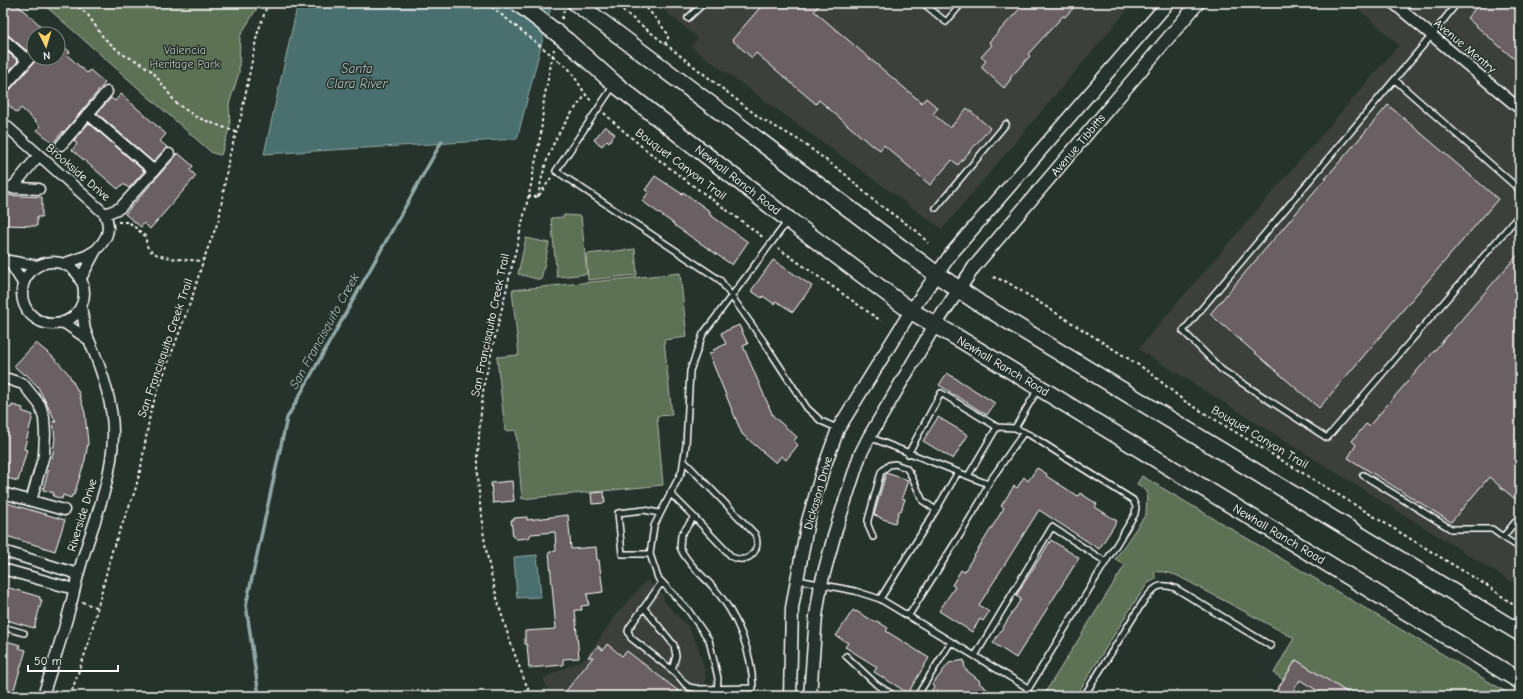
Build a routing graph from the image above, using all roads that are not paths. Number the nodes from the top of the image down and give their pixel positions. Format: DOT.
graph roads {
  1 [pos="518,3"];
  2 [pos="576,3"];
  3 [pos="704,3"];
  4 [pos="923,3"];
  5 [pos="962,3"];
  6 [pos="1198,3"];
  7 [pos="1393,3"];
  8 [pos="1409,3"];
  9 [pos="1458,3"];
  10 [pos="1163,6"];
  11 [pos="1402,11"];
  12 [pos="688,18"];
  13 [pos="1432,36"];
  14 [pos="3,39"];
  15 [pos="26,53"];
  16 [pos="26,62"];
  17 [pos="1394,80"];
  18 [pos="615,84"];
  19 [pos="3,88"];
  20 [pos="107,92"];
  21 [pos="1520,109"];
  22 [pos="88,114"];
  23 [pos="3,124"];
  24 [pos="1006,124"];
  25 [pos="61,145"];
  26 [pos="169,154"];
  27 [pos="39,155"];
  28 [pos="154,171"];
  29 [pos="7,188"];
  30 [pos="39,189"];
  31 [pos="1520,190"];
  32 [pos="936,208"];
  33 [pos="1520,214"];
  34 [pos="107,218"];
  35 [pos="789,220"];
  36 [pos="96,250"];
  37 [pos="6,259"];
  38 [pos="63,264"];
  39 [pos="37,266"];
  40 [pos="936,274"];
  41 [pos="80,280"];
  42 [pos="23,283"];
  43 [pos="959,289"];
  44 [pos="731,296"];
  45 [pos="80,306"];
  46 [pos="911,311"];
  47 [pos="63,322"];
  48 [pos="935,325"];
  49 [pos="90,340"];
  50 [pos="8,379"];
  51 [pos="1039,387"];
  52 [pos="997,427"];
  53 [pos="1015,428"];
  54 [pos="838,429"];
  55 [pos="1024,432"];
  56 [pos="869,437"];
  57 [pos="908,454"];
  58 [pos="684,461"];
  59 [pos="958,472"];
  60 [pos="1363,475"];
  61 [pos="968,476"];
  62 [pos="988,484"];
  63 [pos="670,493"];
  64 [pos="3,494"];
  65 [pos="31,501"];
  66 [pos="64,510"];
  67 [pos="936,510"];
  68 [pos="659,512"];
  69 [pos="1520,516"];
  70 [pos="694,518"];
  71 [pos="873,537"];
  72 [pos="1503,537"];
  73 [pos="1520,548"];
  74 [pos="3,551"];
  75 [pos="650,554"];
  76 [pos="1106,562"];
  77 [pos="3,569"];
  78 [pos="78,574"];
  79 [pos="797,580"];
  80 [pos="662,582"];
  81 [pos="821,584"];
  82 [pos="73,594"];
  83 [pos="880,599"];
  84 [pos="644,608"];
  85 [pos="909,615"];
  86 [pos="3,627"];
  87 [pos="24,633"];
  88 [pos="1520,633"];
  89 [pos="952,642"];
  90 [pos="1271,646"];
  91 [pos="846,656"];
  92 [pos="975,656"];
  93 [pos="672,670"];
  94 [pos="1520,681"];
  95 [pos="1028,688"];
  96 [pos="717,689"];
  97 [pos="43,696"];
  98 [pos="717,696"];
  99 [pos="790,696"];
  100 [pos="810,696"];
  101 [pos="895,696"];
  102 [pos="917,696"];
  103 [pos="1024,696"];
  104 [pos="1084,696"];
  1 -- 18 [label="main road, Newhall Ranch Road, bridge"];
  2 -- 40 [label="main road"];
  3 -- 12 [label="lane"];
  4 -- 5 [label="lane"];
  6 -- 43 [label="street, Avenue Tibbitts"];
  7 -- 11 [label="street, Avenue Mentry"];
  8 -- 11 [label="lane"];
  9 -- 13 [label="lane"];
  10 -- 40 [label="street, Avenue Tibbitts"];
  11 -- 13 [label="street, Avenue Mentry"];
  13 -- 17 [label="lane"];
  13 -- 21 [label="street, Avenue Mentry"];
  14 -- 15 [label="street"];
  16 -- 19 [label="street"];
  17 -- 31 [label="lane"];
  17 -- 33 [label="lane"];
  18 -- 35 [label="main road, Newhall Ranch Road"];
  18 -- 44 [label="lane"];
  20 -- 22 [label="street"];
  22 -- 25 [label="street"];
  22 -- 28 [label="street"];
  23 -- 27 [label="street, Brookside Drive"];
  24 -- 32 [label="lane"];
  26 -- 28 [label="street"];
  27 -- 29 [label="street"];
  27 -- 34 [label="street, Brookside Drive"];
  28 -- 34 [label="street"];
  29 -- 30 [label="street"];
  34 -- 36 [label="street"];
  35 -- 44 [label="lane"];
  35 -- 46 [label="main road, Newhall Ranch Road"];
  36 -- 38 [label="street"];
  36 -- 41 [label="street"];
  37 -- 39 [label="street"];
  37 -- 42 [label="street"];
  38 -- 39 [label="street"];
  38 -- 41 [label="street"];
  39 -- 42 [label="street"];
  40 -- 43 [label="main road"];
  40 -- 46 [label="street, Avenue Tibbitts"];
  41 -- 45 [label="street"];
  42 -- 47 [label="street"];
  43 -- 48 [label="street, Avenue Tibbitts"];
  43 -- 88 [label="main road"];
  44 -- 54 [label="lane"];
  44 -- 58 [label="lane"];
  45 -- 47 [label="street"];
  45 -- 49 [label="street, Riverside Drive"];
  46 -- 48 [label="main road, Newhall Ranch Road"];
  46 -- 54 [label="street, Dickason Drive"];
  47 -- 49 [label="street"];
  48 -- 51 [label="main road, Newhall Ranch Road"];
  48 -- 56 [label="street"];
  49 -- 78 [label="street, Riverside Drive"];
  50 -- 65 [label="street"];
  51 -- 53 [label="lane"];
  51 -- 94 [label="main road, Newhall Ranch Road"];
  52 -- 53 [label="lane"];
  52 -- 57 [label="lane"];
  52 -- 61 [label="lane"];
  53 -- 55 [label="lane"];
  54 -- 79 [label="street, Dickason Drive"];
  55 -- 62 [label="lane"];
  55 -- 76 [label="lane"];
  56 -- 57 [label="lane"];
  56 -- 81 [label="street"];
  57 -- 59 [label="lane"];
  58 -- 63 [label="lane"];
  58 -- 70 [label="lane"];
  59 -- 61 [label="lane"];
  59 -- 67 [label="lane"];
  60 -- 72 [label="lane"];
  61 -- 62 [label="lane"];
  62 -- 85 [label="lane"];
  63 -- 68 [label="lane"];
  63 -- 70 [label="lane"];
  64 -- 65 [label="street"];
  65 -- 66 [label="street"];
  67 -- 71 [label="lane"];
  67 -- 83 [label="lane"];
  68 -- 75 [label="lane"];
  68 -- 75 [label="lane"];
  69 -- 72 [label="lane"];
  70 -- 96 [label="lane"];
  72 -- 73 [label="lane"];
  74 -- 78 [label="street"];
  75 -- 80 [label="lane"];
  76 -- 92 [label="lane"];
  76 -- 95 [label="lane"];
  77 -- 82 [label="street"];
  78 -- 82 [label="street, Riverside Drive"];
  79 -- 81 [label="lane"];
  79 -- 99 [label="street, Dickason Drive"];
  80 -- 84 [label="lane"];
  80 -- 96 [label="lane"];
  81 -- 83 [label="lane"];
  81 -- 100 [label="street"];
  82 -- 97 [label="street, Riverside Drive"];
  83 -- 85 [label="lane"];
  84 -- 93 [label="lane"];
  84 -- 93 [label="lane"];
  85 -- 89 [label="lane"];
  86 -- 87 [label="lane"];
  89 -- 92 [label="lane"];
  89 -- 102 [label="lane"];
  90 -- 104 [label="lane"];
  91 -- 101 [label="lane"];
  92 -- 95 [label="lane"];
  93 -- 96 [label="lane"];
  95 -- 103 [label="lane"];
  96 -- 98 [label="lane"];
}
